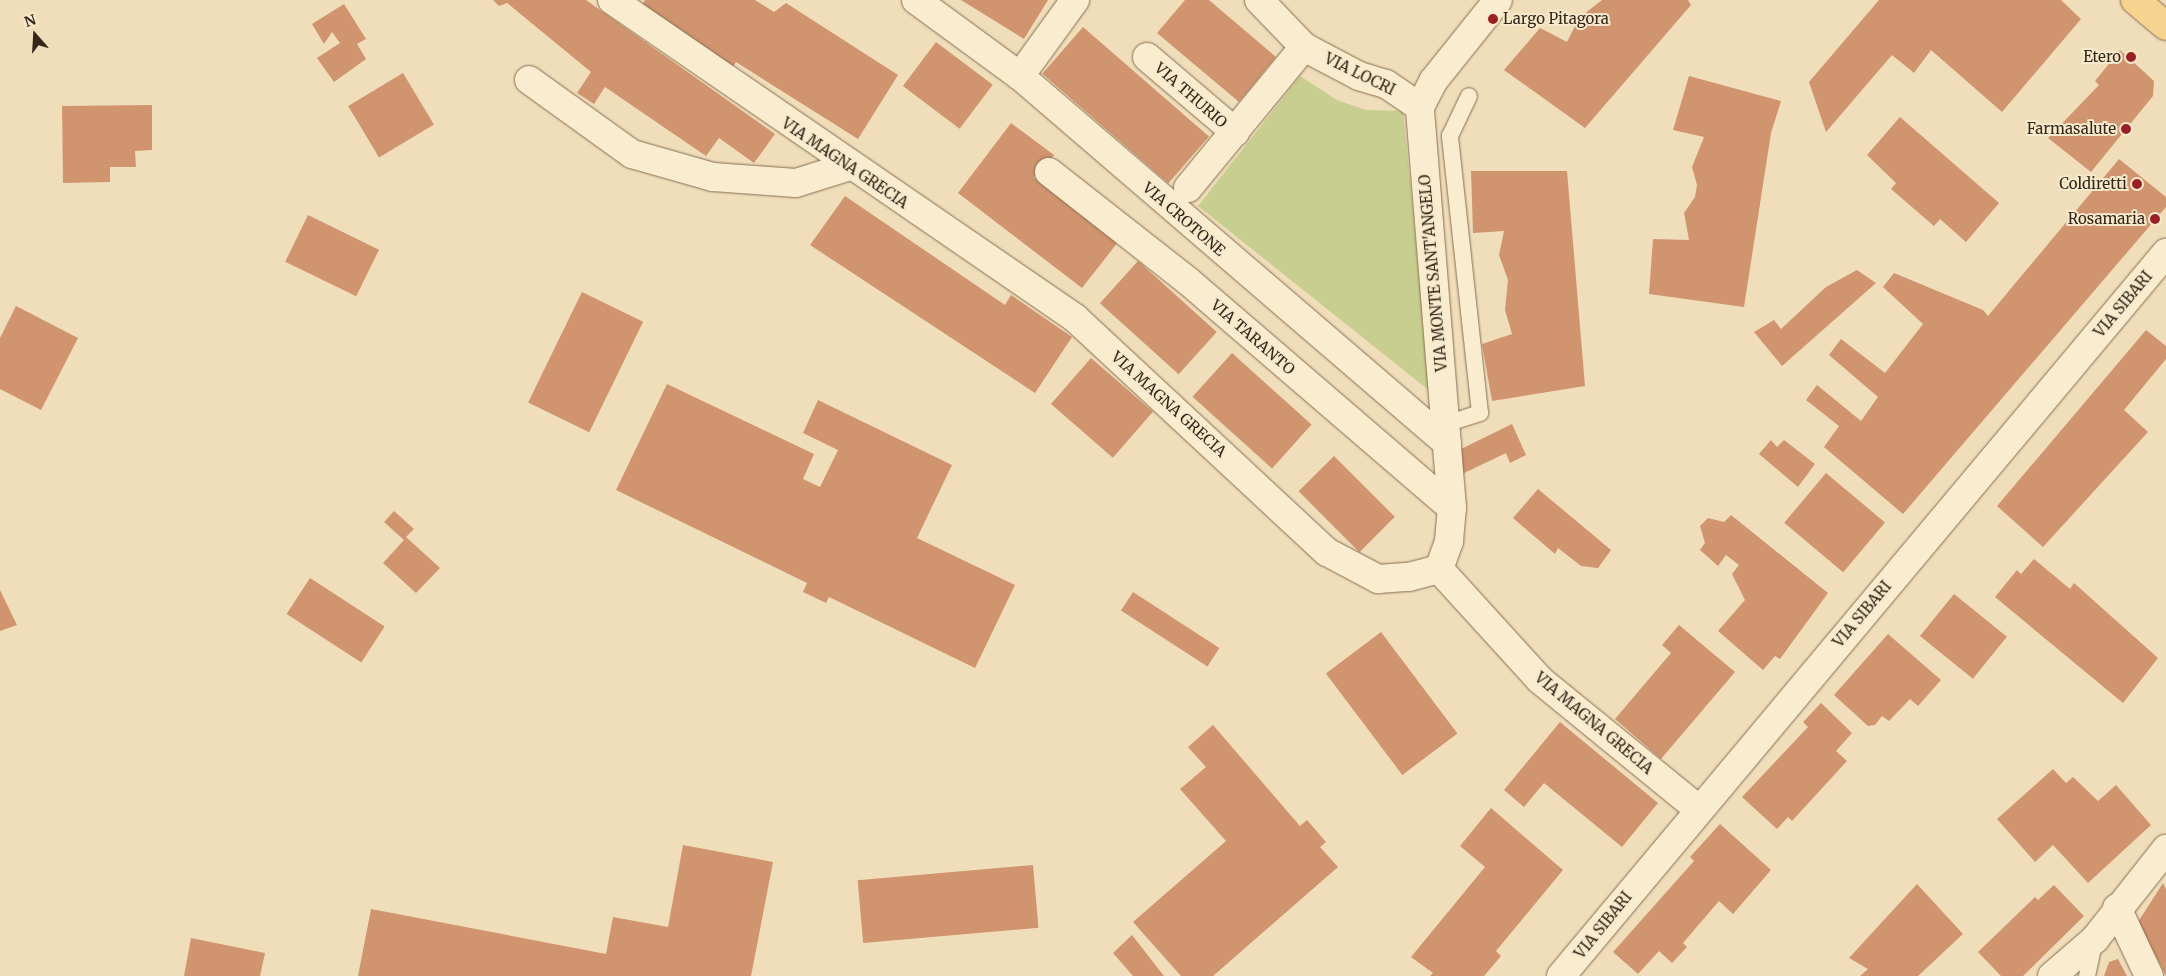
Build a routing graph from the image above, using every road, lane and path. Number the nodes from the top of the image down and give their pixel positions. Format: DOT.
graph roads {
  1 [pos="612,0"];
  2 [pos="916,0"];
  3 [pos="1075,0"];
  4 [pos="1259,0"];
  5 [pos="1498,0"];
  6 [pos="2135,0"];
  7 [pos="2166,26"];
  8 [pos="1304,46"];
  9 [pos="1147,57"];
  10 [pos="1020,76"];
  11 [pos="529,80"];
  12 [pos="1469,96"];
  13 [pos="1420,107"];
  14 [pos="1235,132"];
  15 [pos="850,166"];
  16 [pos="1049,172"];
  17 [pos="1188,188"];
  18 [pos="2166,253"];
  19 [pos="1446,434"];
  20 [pos="1452,508"];
  21 [pos="1439,569"];
  22 [pos="1698,809"];
  23 [pos="2166,850"];
  24 [pos="2117,908"];
  25 [pos="2095,939"];
  26 [pos="1561,976"];
  27 [pos="2052,976"];
  28 [pos="2087,976"];
  29 [pos="2149,976"];
  1 -- 15 [label="street, VIA MAGNA GRECIA"];
  2 -- 10 [label="street, VIA CROTONE"];
  3 -- 10 [label="street"];
  4 -- 8 [label="street, VIA LOCRI"];
  5 -- 13 [label="street"];
  6 -- 7 [label="main road"];
  8 -- 13 [label="street, VIA LOCRI"];
  8 -- 14 [label="street"];
  9 -- 14 [label="street, VIA THURIO"];
  10 -- 19 [label="street, VIA CROTONE"];
  11 -- 15 [label="street"];
  12 -- 19 [label="lane"];
  13 -- 19 [label="street, VIA MONTE SANT'ANGELO"];
  14 -- 17 [label="street"];
  15 -- 21 [label="street, VIA MAGNA GRECIA"];
  16 -- 20 [label="street, VIA TARANTO"];
  18 -- 22 [label="street, VIA SIBARI"];
  19 -- 20 [label="street, VIA MONTE SANT'ANGELO"];
  20 -- 21 [label="street, VIA MONTE SANT'ANGELO"];
  21 -- 22 [label="street, VIA MAGNA GRECIA"];
  22 -- 26 [label="street, VIA SIBARI"];
  23 -- 24 [label="street"];
  24 -- 25 [label="street"];
  24 -- 29 [label="street"];
  25 -- 27 [label="street"];
  25 -- 28 [label="lane"];
}
